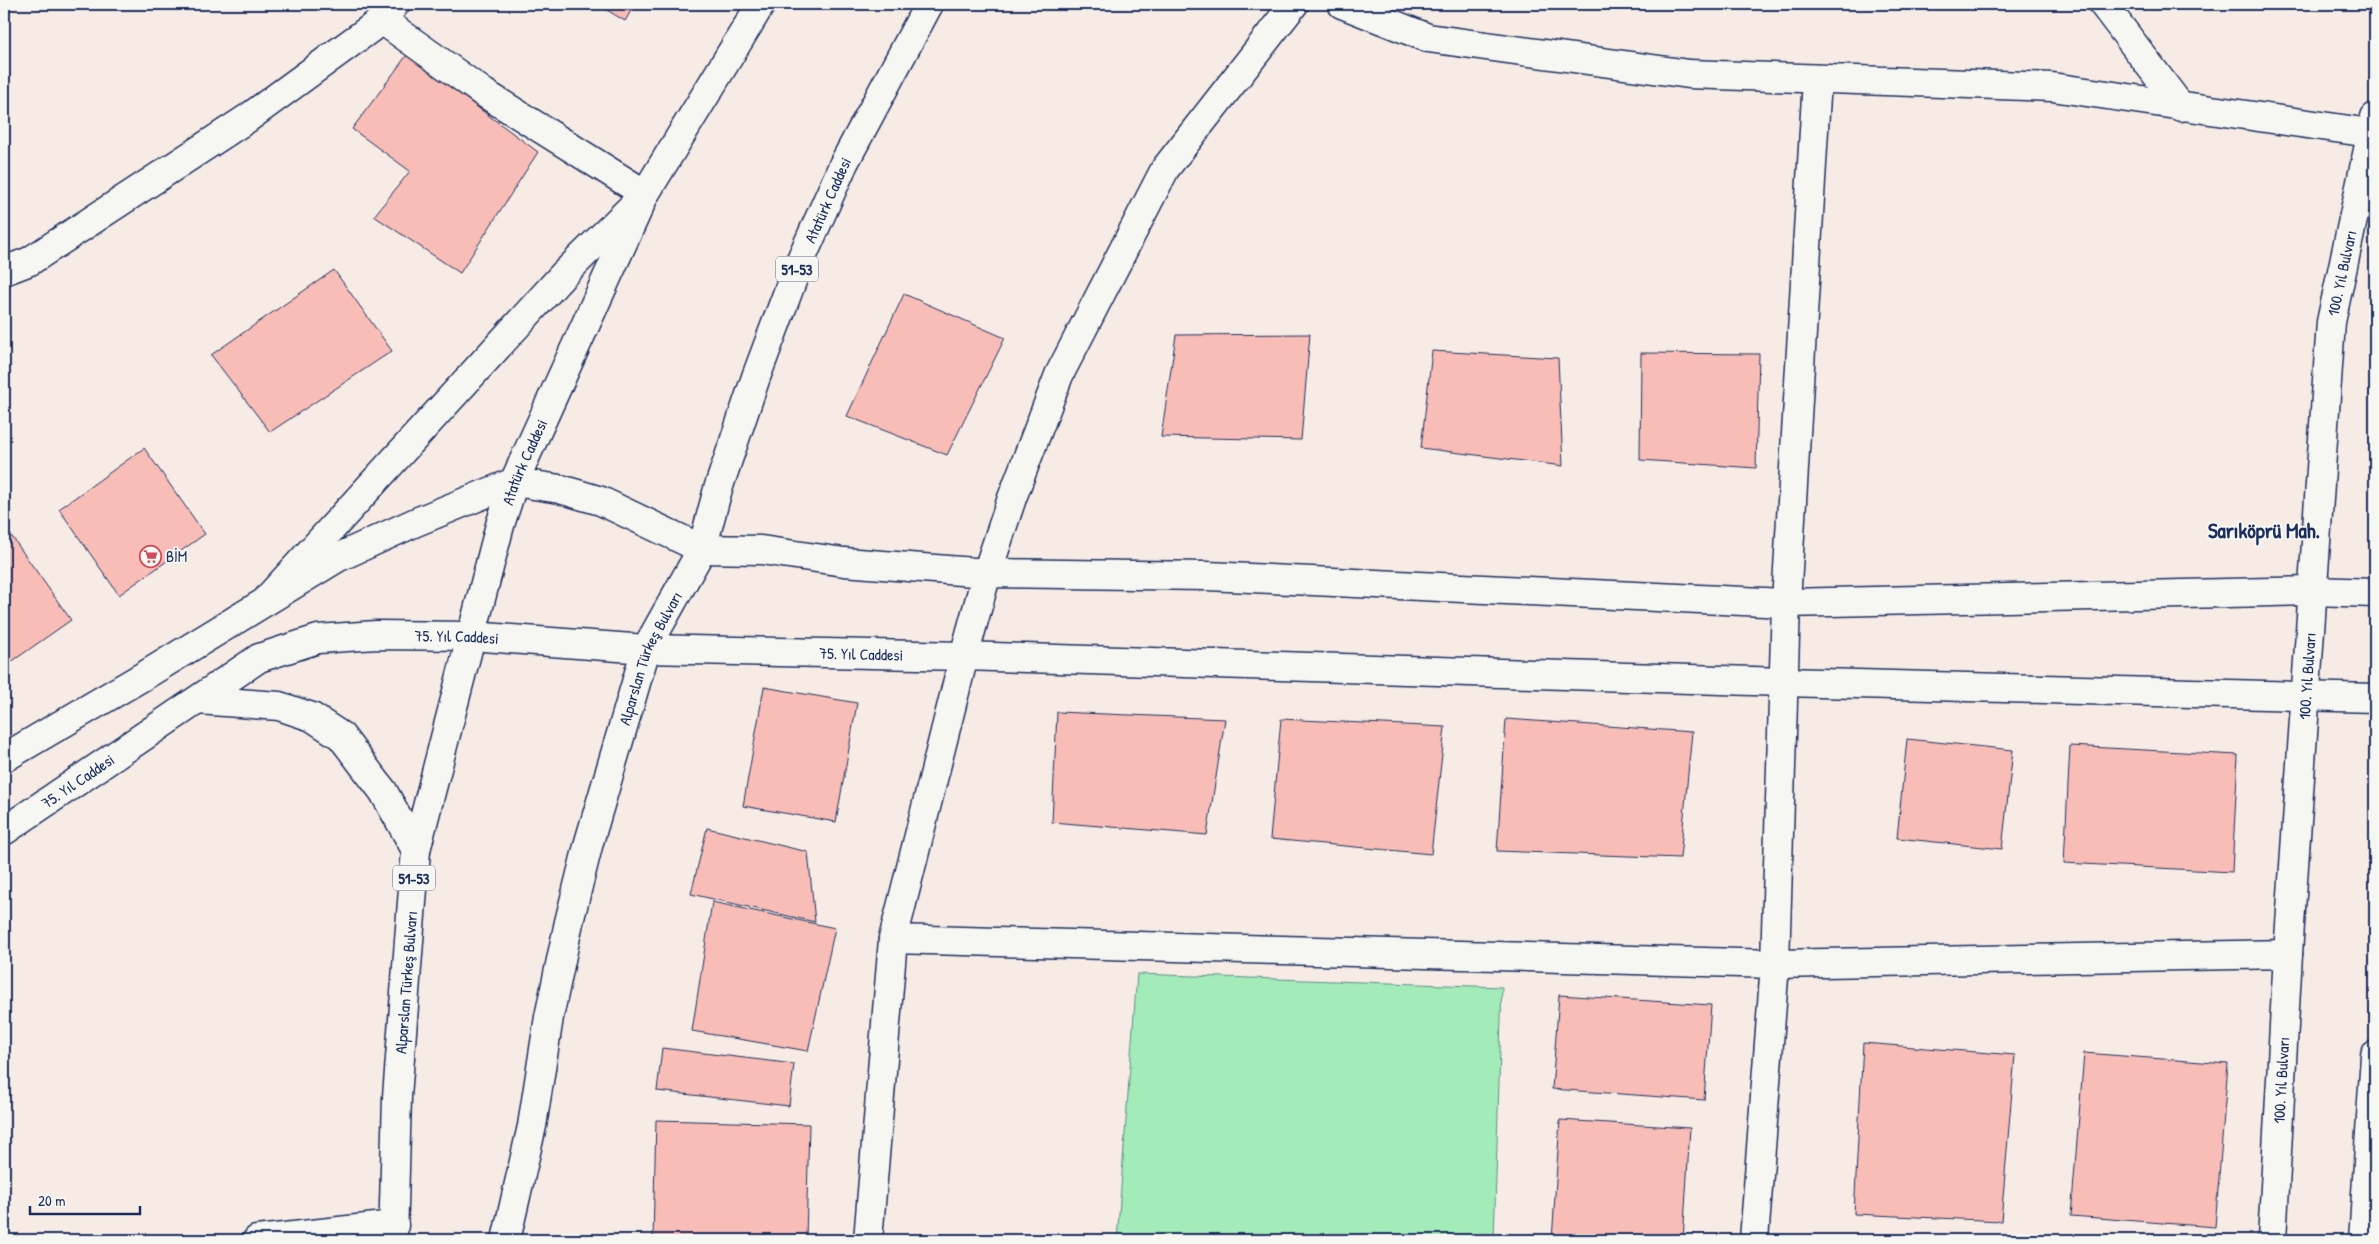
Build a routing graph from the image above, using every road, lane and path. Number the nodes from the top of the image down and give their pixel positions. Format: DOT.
graph roads {
  1 [pos="761,4"];
  2 [pos="929,4"];
  3 [pos="1294,4"];
  4 [pos="1342,4"];
  5 [pos="2103,4"];
  6 [pos="388,12"];
  7 [pos="1817,79"];
  8 [pos="2181,107"];
  9 [pos="2373,125"];
  10 [pos="645,194"];
  11 [pos="4,271"];
  12 [pos="514,482"];
  13 [pos="500,525"];
  14 [pos="702,549"];
  15 [pos="987,573"];
  16 [pos="2313,591"];
  17 [pos="2375,594"];
  18 [pos="269,598"];
  19 [pos="1786,603"];
  20 [pos="470,636"];
  21 [pos="646,649"];
  22 [pos="964,656"];
  23 [pos="1784,682"];
  24 [pos="2306,696"];
  25 [pos="2375,698"];
  26 [pos="198,700"];
  27 [pos="4,758"];
  28 [pos="4,831"];
  29 [pos="416,850"];
  30 [pos="893,939"];
  31 [pos="2288,954"];
  32 [pos="1775,964"];
  33 [pos="2375,1055"];
  34 [pos="394,1232"];
  35 [pos="257,1240"];
  36 [pos="506,1240"];
  37 [pos="868,1240"];
  38 [pos="1754,1240"];
  39 [pos="2272,1240"];
  40 [pos="2363,1240"];
  1 -- 10 [label="street, Atatürk Caddesi / 51-53"];
  2 -- 14 [label="street, Atatürk Caddesi / 51-53"];
  3 -- 15 [label="street"];
  4 -- 7 [label="street"];
  5 -- 8 [label="street"];
  6 -- 10 [label="street"];
  6 -- 11 [label="street"];
  7 -- 8 [label="street"];
  7 -- 19 [label="street"];
  8 -- 9 [label="street"];
  9 -- 16 [label="street, 100. Yıl Bulvarı"];
  10 -- 12 [label="street, Atatürk Caddesi / 51-53"];
  10 -- 18 [label="street"];
  12 -- 13 [label="street, Atatürk Caddesi / 51-53"];
  12 -- 14 [label="street"];
  12 -- 18 [label="street"];
  13 -- 20 [label="street, Alparslan Türkeş Bulvarı / 51-53"];
  14 -- 15 [label="street"];
  14 -- 21 [label="street, Alparslan Türkeş Bulvarı / 51-53"];
  15 -- 19 [label="street"];
  15 -- 22 [label="street"];
  16 -- 17 [label="street"];
  16 -- 19 [label="street"];
  16 -- 24 [label="street, 100. Yıl Bulvarı"];
  18 -- 27 [label="street"];
  19 -- 23 [label="street"];
  20 -- 21 [label="street, 75. Yıl Caddesi"];
  20 -- 26 [label="street, 75. Yıl Caddesi"];
  20 -- 29 [label="street, Alparslan Türkeş Bulvarı / 51-53"];
  21 -- 22 [label="street, 75. Yıl Caddesi"];
  21 -- 36 [label="street, Alparslan Türkeş Bulvarı / 51-53"];
  22 -- 23 [label="street, 75. Yıl Caddesi"];
  22 -- 30 [label="street"];
  23 -- 24 [label="street, 75. Yıl Caddesi"];
  23 -- 32 [label="street"];
  24 -- 25 [label="street, 75. Yıl Caddesi"];
  24 -- 31 [label="street, 100. Yıl Bulvarı"];
  26 -- 28 [label="street, 75. Yıl Caddesi"];
  26 -- 29 [label="street"];
  29 -- 34 [label="street, Alparslan Türkeş Bulvarı / 51-53"];
  30 -- 32 [label="street"];
  30 -- 37 [label="street"];
  31 -- 32 [label="street"];
  31 -- 39 [label="street, 100. Yıl Bulvarı"];
  32 -- 38 [label="street"];
  33 -- 40 [label="street"];
  34 -- 35 [label="street"];
}
